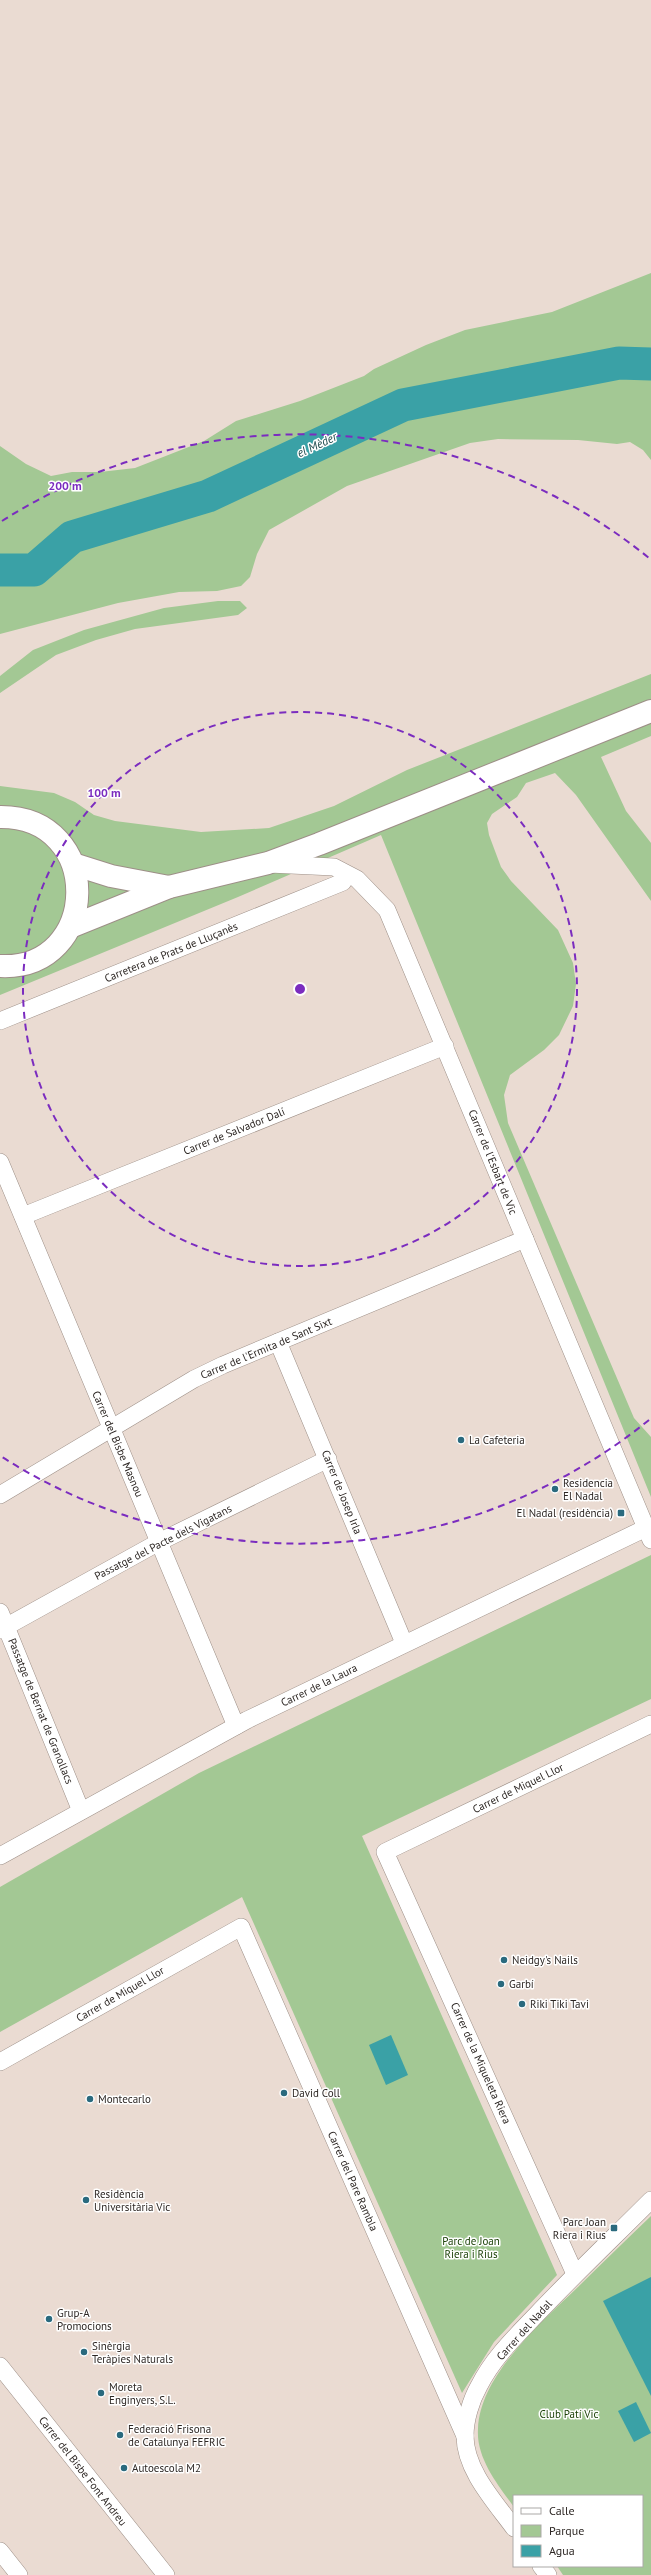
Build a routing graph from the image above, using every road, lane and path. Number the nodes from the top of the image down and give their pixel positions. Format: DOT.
graph roads {
  1 [pos="651,711"];
  2 [pos="0,817"];
  3 [pos="268,863"];
  4 [pos="73,864"];
  5 [pos="343,882"];
  6 [pos="169,887"];
  7 [pos="70,927"];
  8 [pos="0,966"];
  9 [pos="0,1022"];
  10 [pos="445,1046"];
  11 [pos="0,1162"];
  12 [pos="23,1216"];
  13 [pos="525,1239"];
  14 [pos="278,1342"];
  15 [pos="111,1428"];
  16 [pos="328,1459"];
  17 [pos="0,1494"];
  18 [pos="649,1534"];
  19 [pos="159,1542"];
  20 [pos="2,1623"];
  21 [pos="404,1643"];
  22 [pos="651,1724"];
  23 [pos="236,1726"];
  24 [pos="81,1811"];
  25 [pos="385,1852"];
  26 [pos="0,1856"];
  27 [pos="240,1927"];
  28 [pos="0,2062"];
  29 [pos="651,2200"];
  30 [pos="575,2274"];
  31 [pos="0,2366"];
  32 [pos="465,2436"];
  33 [pos="513,2527"];
  34 [pos="0,2551"];
  35 [pos="542,2567"];
  36 [pos="19,2575"];
  37 [pos="166,2575"];
  38 [pos="548,2575"];
  1 -- 3 [label="street"];
  2 -- 4 [label="street"];
  3 -- 6 [label="street"];
  3 -- 10 [label="street, Carrer de l'Esbart de Vic"];
  4 -- 6 [label="street"];
  4 -- 7 [label="street"];
  5 -- 9 [label="street, Carretera de Prats de Lluçanès"];
  6 -- 7 [label="street"];
  7 -- 8 [label="street"];
  10 -- 12 [label="street, Carrer de Salvador Dalí"];
  10 -- 13 [label="street, Carrer de l'Esbart de Vic"];
  11 -- 12 [label="street, Carrer del Bisbe Masnou"];
  12 -- 15 [label="street, Carrer del Bisbe Masnou"];
  13 -- 14 [label="street, Carrer de l'Ermita de Sant Sixt"];
  13 -- 18 [label="street, Carrer de l'Esbart de Vic"];
  14 -- 15 [label="street, Carrer de l'Ermita de Sant Sixt"];
  14 -- 16 [label="street, Carrer de Josep Irla"];
  15 -- 17 [label="street, Carrer de l'Ermita de Sant Sixt"];
  15 -- 19 [label="street, Carrer del Bisbe Masnou"];
  16 -- 19 [label="street, Passatge del Pacte dels Vigatans"];
  16 -- 21 [label="street, Carrer de Josep Irla"];
  18 -- 21 [label="street, Carrer de la Laura"];
  19 -- 20 [label="street, Passatge del Pacte dels Vigatans"];
  19 -- 23 [label="street, Carrer del Bisbe Masnou"];
  20 -- 24 [label="street, Passatge de Bernat de Granollacs"];
  21 -- 23 [label="street, Carrer de la Laura"];
  22 -- 25 [label="street, Carrer de Miquel Llor"];
  23 -- 24 [label="street, Carrer de la Laura"];
  24 -- 26 [label="street, Carrer de la Laura"];
  25 -- 30 [label="street, Carrer de la Miqueleta Riera"];
  27 -- 28 [label="street, Carrer de Miquel Llor"];
  27 -- 32 [label="street, Carrer del Pare Rambla"];
  29 -- 30 [label="street, Carrer del Nadal"];
  30 -- 32 [label="street, Carrer del Nadal"];
  31 -- 37 [label="street, Carrer del Bisbe Font Andreu"];
  32 -- 33 [label="street, Carrer del Nadal"];
  34 -- 36 [label="street"];
  35 -- 38 [label="street"];
}
